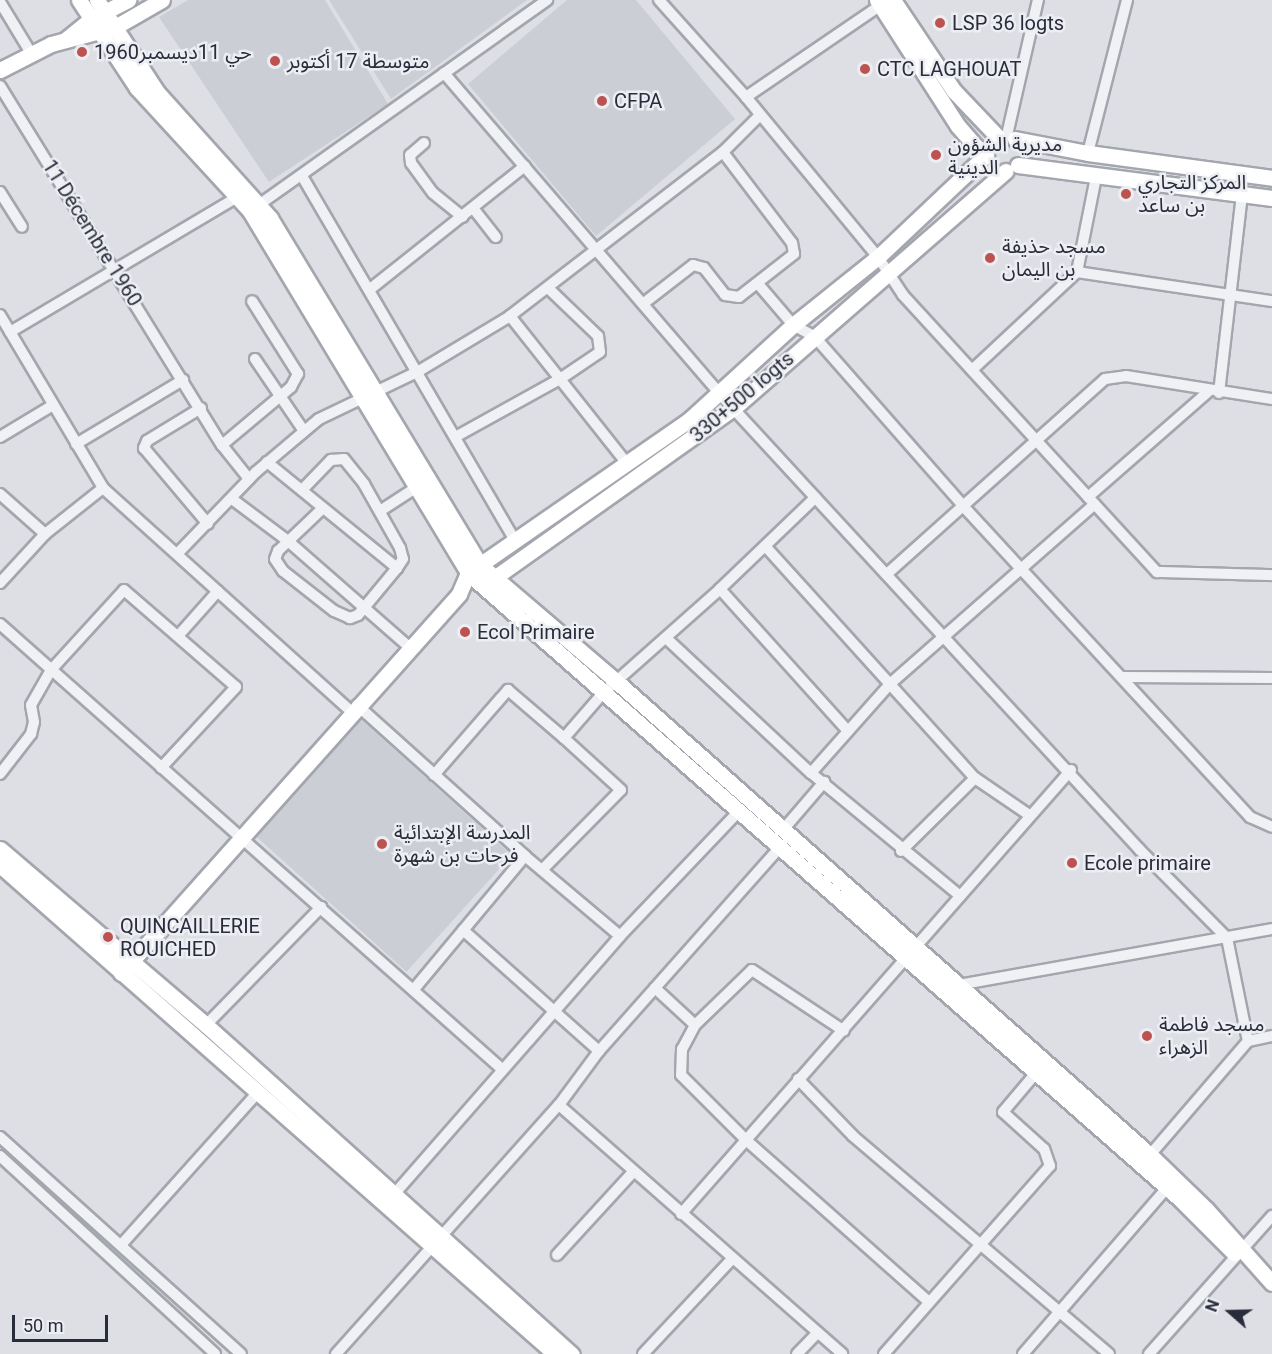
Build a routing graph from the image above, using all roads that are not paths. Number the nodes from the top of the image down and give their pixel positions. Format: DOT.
graph roads {
  1 [pos="79,0"];
  2 [pos="128,0"];
  3 [pos="162,0"];
  4 [pos="547,0"];
  5 [pos="659,0"];
  6 [pos="1038,0"];
  7 [pos="1127,0"];
  8 [pos="0,2"];
  9 [pos="884,2"];
  10 [pos="101,6"];
  11 [pos="91,19"];
  12 [pos="115,27"];
  13 [pos="99,34"];
  14 [pos="63,42"];
  15 [pos="31,53"];
  16 [pos="0,70"];
  17 [pos="444,73"];
  18 [pos="0,86"];
  19 [pos="746,97"];
  20 [pos="759,116"];
  21 [pos="1006,137"];
  22 [pos="424,143"];
  23 [pos="723,152"];
  24 [pos="986,153"];
  25 [pos="1088,153"];
  26 [pos="525,166"];
  27 [pos="1012,168"];
  28 [pos="302,176"];
  29 [pos="1096,177"];
  30 [pos="1272,178"];
  31 [pos="0,192"];
  32 [pos="1242,195"];
  33 [pos="236,198"];
  34 [pos="1272,198"];
  35 [pos="255,207"];
  36 [pos="473,208"];
  37 [pos="463,217"];
  38 [pos="22,227"];
  39 [pos="496,237"];
  40 [pos="598,252"];
  41 [pos="878,257"];
  42 [pos="116,271"];
  43 [pos="885,272"];
  44 [pos="1077,272"];
  45 [pos="759,285"];
  46 [pos="549,289"];
  47 [pos="369,290"];
  48 [pos="1230,294"];
  49 [pos="1272,301"];
  50 [pos="252,302"];
  51 [pos="644,303"];
  52 [pos="0,315"];
  53 [pos="510,316"];
  54 [pos="794,325"];
  55 [pos="10,332"];
  56 [pos="814,336"];
  57 [pos="255,359"];
  58 [pos="972,370"];
  59 [pos="419,371"];
  60 [pos="560,379"];
  61 [pos="183,380"];
  62 [pos="376,391"];
  63 [pos="1214,392"];
  64 [pos="719,393"];
  65 [pos="280,396"];
  66 [pos="361,398"];
  67 [pos="1272,399"];
  68 [pos="53,405"];
  69 [pos="735,407"];
  70 [pos="201,408"];
  71 [pos="304,431"];
  72 [pos="457,436"];
  73 [pos="0,437"];
  74 [pos="1034,440"];
  75 [pos="76,444"];
  76 [pos="222,445"];
  77 [pos="267,462"];
  78 [pos="628,465"];
  79 [pos="249,479"];
  80 [pos="417,487"];
  81 [pos="103,488"];
  82 [pos="302,490"];
  83 [pos="0,494"];
  84 [pos="815,498"];
  85 [pos="232,499"];
  86 [pos="1092,501"];
  87 [pos="964,507"];
  88 [pos="322,509"];
  89 [pos="380,511"];
  90 [pos="208,524"];
  91 [pos="45,534"];
  92 [pos="515,540"];
  93 [pos="288,541"];
  94 [pos="766,547"];
  95 [pos="177,554"];
  96 [pos="1023,567"];
  97 [pos="397,568"];
  98 [pos="474,569"];
  99 [pos="888,573"];
  100 [pos="1272,575"];
  101 [pos="489,582"];
  102 [pos="0,583"];
  103 [pos="720,589"];
  104 [pos="218,591"];
  105 [pos="459,594"];
  106 [pos="364,606"];
  107 [pos="0,624"];
  108 [pos="178,636"];
  109 [pos="944,636"];
  110 [pos="666,638"];
  111 [pos="409,647"];
  112 [pos="51,670"];
  113 [pos="1122,677"];
  114 [pos="1272,678"];
  115 [pos="617,682"];
  116 [pos="891,684"];
  117 [pos="603,693"];
  118 [pos="354,708"];
  119 [pos="848,731"];
  120 [pos="564,738"];
  121 [pos="160,768"];
  122 [pos="1071,770"];
  123 [pos="811,773"];
  124 [pos="0,774"];
  125 [pos="434,775"];
  126 [pos="975,778"];
  127 [pos="824,782"];
  128 [pos="739,811"];
  129 [pos="1029,815"];
  130 [pos="1272,827"];
  131 [pos="782,831"];
  132 [pos="241,837"];
  133 [pos="0,849"];
  134 [pos="779,849"];
  135 [pos="901,850"];
  136 [pos="525,856"];
  137 [pos="1,869"];
  138 [pos="542,870"];
  139 [pos="960,896"];
  140 [pos="321,907"];
  141 [pos="1272,929"];
  142 [pos="463,930"];
  143 [pos="620,936"];
  144 [pos="1227,938"];
  145 [pos="917,947"];
  146 [pos="906,958"];
  147 [pos="126,967"];
  148 [pos="958,985"];
  149 [pos="415,987"];
  150 [pos="655,988"];
  151 [pos="554,1010"];
  152 [pos="206,1025"];
  153 [pos="695,1025"];
  154 [pos="844,1031"];
  155 [pos="1272,1036"];
  156 [pos="1248,1041"];
  157 [pos="599,1051"];
  158 [pos="1033,1064"];
  159 [pos="502,1069"];
  160 [pos="798,1079"];
  161 [pos="259,1090"];
  162 [pos="559,1106"];
  163 [pos="0,1137"];
  164 [pos="746,1140"];
  165 [pos="1150,1155"];
  166 [pos="0,1156"];
  167 [pos="633,1172"];
  168 [pos="1167,1188"];
  169 [pos="390,1199"];
  170 [pos="681,1214"];
  171 [pos="1272,1216"];
  172 [pos="436,1241"];
  173 [pos="121,1245"];
  174 [pos="982,1247"];
  175 [pos="1241,1253"];
  176 [pos="557,1255"];
  177 [pos="732,1259"];
  178 [pos="1272,1283"];
  179 [pos="929,1302"];
  180 [pos="1059,1310"];
  181 [pos="816,1334"];
  182 [pos="566,1353"];
  183 [pos="215,1354"];
  184 [pos="241,1354"];
  185 [pos="336,1354"];
  186 [pos="643,1354"];
  187 [pos="797,1354"];
  188 [pos="842,1354"];
  189 [pos="884,1354"];
  190 [pos="1023,1354"];
  191 [pos="1109,1354"];
  192 [pos="1149,1354"];
  1 -- 11 [label="street"];
  2 -- 10 [label="street"];
  3 -- 12 [label="street"];
  4 -- 17 [label="street"];
  5 -- 19 [label="street"];
  6 -- 21 [label="street"];
  7 -- 25 [label="street"];
  8 -- 15 [label="street"];
  9 -- 19 [label="street"];
  9 -- 21 [label="street"];
  9 -- 24 [label="street"];
  10 -- 11 [label="street"];
  10 -- 12 [label="street"];
  11 -- 13 [label="street"];
  11 -- 14 [label="street"];
  12 -- 13 [label="street"];
  12 -- 35 [label="street"];
  13 -- 14 [label="street"];
  13 -- 33 [label="street"];
  14 -- 15 [label="street"];
  15 -- 16 [label="street"];
  17 -- 26 [label="street"];
  17 -- 28 [label="street"];
  18 -- 42 [label="street, 11 Décembre 1960"];
  19 -- 20 [label="street"];
  20 -- 23 [label="street"];
  20 -- 41 [label="street"];
  21 -- 24 [label="street"];
  21 -- 25 [label="street"];
  21 -- 27 [label="street"];
  22 -- 37 [label="street"];
  23 -- 40 [label="street"];
  23 -- 45 [label="street"];
  24 -- 27 [label="street"];
  24 -- 41 [label="street"];
  25 -- 30 [label="street"];
  26 -- 36 [label="street"];
  26 -- 40 [label="street"];
  27 -- 29 [label="street"];
  27 -- 43 [label="street, 330+500 logts"];
  28 -- 35 [label="street"];
  28 -- 47 [label="street"];
  29 -- 32 [label="street"];
  29 -- 44 [label="street"];
  31 -- 38 [label="street"];
  32 -- 34 [label="street"];
  32 -- 48 [label="street"];
  33 -- 35 [label="street"];
  33 -- 42 [label="street"];
  35 -- 62 [label="street"];
  35 -- 66 [label="street"];
  36 -- 37 [label="street"];
  36 -- 39 [label="street"];
  37 -- 47 [label="street"];
  40 -- 46 [label="street"];
  40 -- 51 [label="street"];
  41 -- 43 [label="street"];
  41 -- 54 [label="street"];
  42 -- 55 [label="street"];
  42 -- 61 [label="street, 11 Décembre 1960"];
  43 -- 56 [label="street, 330+500 logts"];
  43 -- 58 [label="street"];
  44 -- 48 [label="street"];
  44 -- 58 [label="street"];
  45 -- 51 [label="street"];
  45 -- 54 [label="street"];
  46 -- 53 [label="street"];
  46 -- 60 [label="street"];
  47 -- 59 [label="street"];
  48 -- 49 [label="street"];
  48 -- 63 [label="street"];
  50 -- 65 [label="street"];
  51 -- 64 [label="street"];
  52 -- 55 [label="street"];
  53 -- 59 [label="street"];
  53 -- 60 [label="street"];
  54 -- 56 [label="street"];
  54 -- 64 [label="street"];
  55 -- 68 [label="street"];
  56 -- 69 [label="street, 330+500 logts"];
  56 -- 87 [label="street"];
  57 -- 65 [label="street"];
  58 -- 74 [label="street"];
  59 -- 62 [label="street"];
  59 -- 72 [label="street"];
  60 -- 72 [label="street"];
  60 -- 78 [label="street"];
  61 -- 70 [label="street, 11 Décembre 1960"];
  61 -- 75 [label="street"];
  62 -- 66 [label="street"];
  62 -- 98 [label="street"];
  63 -- 67 [label="street"];
  63 -- 74 [label="street"];
  63 -- 86 [label="street"];
  64 -- 69 [label="street"];
  64 -- 78 [label="street"];
  65 -- 71 [label="street"];
  65 -- 76 [label="street"];
  66 -- 71 [label="street"];
  66 -- 80 [label="street"];
  68 -- 73 [label="street"];
  68 -- 75 [label="street"];
  69 -- 84 [label="street"];
  69 -- 101 [label="street, 330+500 logts"];
  70 -- 76 [label="street, 11 Décembre 1960"];
  70 -- 90 [label="street"];
  71 -- 77 [label="street"];
  72 -- 92 [label="street"];
  74 -- 86 [label="street"];
  74 -- 87 [label="street"];
  75 -- 81 [label="street"];
  76 -- 79 [label="street, 11 Décembre 1960"];
  77 -- 79 [label="street"];
  77 -- 82 [label="street"];
  78 -- 92 [label="street"];
  79 -- 85 [label="street"];
  80 -- 89 [label="street"];
  80 -- 98 [label="street"];
  81 -- 91 [label="street"];
  81 -- 95 [label="street"];
  82 -- 88 [label="street"];
  82 -- 89 [label="street"];
  83 -- 91 [label="street"];
  84 -- 94 [label="street"];
  84 -- 99 [label="street"];
  85 -- 90 [label="street"];
  85 -- 93 [label="street"];
  86 -- 96 [label="street"];
  86 -- 100 [label="street"];
  87 -- 96 [label="street"];
  87 -- 99 [label="street"];
  88 -- 93 [label="street"];
  88 -- 97 [label="street"];
  89 -- 97 [label="street"];
  90 -- 95 [label="street"];
  91 -- 102 [label="street"];
  92 -- 98 [label="street"];
  93 -- 106 [label="street"];
  93 -- 106 [label="street"];
  94 -- 103 [label="street"];
  94 -- 116 [label="street"];
  95 -- 104 [label="street"];
  96 -- 109 [label="street"];
  96 -- 113 [label="street"];
  97 -- 106 [label="street"];
  98 -- 101 [label="street"];
  98 -- 105 [label="street"];
  99 -- 109 [label="street"];
  101 -- 105 [label="street, 330+500 logts"];
  101 -- 115 [label="street"];
  101 -- 117 [label="street"];
  103 -- 110 [label="street"];
  103 -- 119 [label="street"];
  104 -- 108 [label="street"];
  104 -- 118 [label="street"];
  105 -- 111 [label="street"];
  106 -- 111 [label="street"];
  107 -- 112 [label="street"];
  108 -- 112 [label="street"];
  108 -- 121 [label="street"];
  109 -- 116 [label="street"];
  109 -- 122 [label="street"];
  110 -- 115 [label="street"];
  110 -- 123 [label="street"];
  111 -- 118 [label="street"];
  112 -- 121 [label="street"];
  112 -- 124 [label="street"];
  113 -- 114 [label="street"];
  113 -- 130 [label="street"];
  115 -- 117 [label="street"];
  115 -- 131 [label="street"];
  116 -- 119 [label="street"];
  116 -- 126 [label="street"];
  117 -- 120 [label="street"];
  117 -- 128 [label="street"];
  118 -- 125 [label="street"];
  118 -- 132 [label="street"];
  119 -- 123 [label="street"];
  120 -- 125 [label="street"];
  120 -- 138 [label="street"];
  121 -- 132 [label="street"];
  122 -- 129 [label="street"];
  122 -- 144 [label="street"];
  123 -- 127 [label="street"];
  125 -- 136 [label="street"];
  126 -- 129 [label="street"];
  126 -- 135 [label="street"];
  127 -- 131 [label="street"];
  127 -- 135 [label="street"];
  128 -- 134 [label="street"];
  128 -- 143 [label="street"];
  129 -- 139 [label="street"];
  131 -- 145 [label="street"];
  132 -- 140 [label="street"];
  132 -- 147 [label="street"];
  133 -- 147 [label="street"];
  134 -- 146 [label="street"];
  134 -- 150 [label="street"];
  135 -- 139 [label="street"];
  136 -- 138 [label="street"];
  136 -- 142 [label="street"];
  137 -- 147 [label="street"];
  138 -- 143 [label="street"];
  139 -- 145 [label="street"];
  140 -- 149 [label="street"];
  140 -- 152 [label="street"];
  141 -- 144 [label="street"];
  142 -- 149 [label="street"];
  142 -- 151 [label="street"];
  143 -- 151 [label="street"];
  144 -- 148 [label="street"];
  144 -- 156 [label="street"];
  145 -- 146 [label="street"];
  145 -- 148 [label="street"];
  146 -- 154 [label="street"];
  146 -- 158 [label="street"];
  147 -- 152 [label="street"];
  147 -- 161 [label="street"];
  148 -- 158 [label="street"];
  149 -- 159 [label="street"];
  150 -- 153 [label="street"];
  150 -- 157 [label="street"];
  151 -- 157 [label="street"];
  151 -- 159 [label="street"];
  152 -- 169 [label="street"];
  153 -- 154 [label="street"];
  153 -- 164 [label="street"];
  154 -- 160 [label="street"];
  155 -- 156 [label="street"];
  156 -- 165 [label="street"];
  157 -- 162 [label="street"];
  158 -- 165 [label="street"];
  158 -- 168 [label="street"];
  158 -- 174 [label="street"];
  159 -- 169 [label="street"];
  160 -- 164 [label="street"];
  160 -- 174 [label="street"];
  161 -- 169 [label="street"];
  161 -- 173 [label="street"];
  162 -- 167 [label="street"];
  162 -- 172 [label="street"];
  163 -- 173 [label="street"];
  164 -- 170 [label="street"];
  164 -- 179 [label="street"];
  165 -- 175 [label="street"];
  166 -- 183 [label="street"];
  167 -- 170 [label="street"];
  167 -- 176 [label="street"];
  168 -- 175 [label="street"];
  168 -- 180 [label="street"];
  169 -- 172 [label="street"];
  170 -- 177 [label="street"];
  171 -- 175 [label="street"];
  172 -- 182 [label="street"];
  172 -- 185 [label="street"];
  173 -- 184 [label="street"];
  174 -- 179 [label="street"];
  174 -- 180 [label="street"];
  175 -- 178 [label="street"];
  175 -- 192 [label="street"];
  177 -- 181 [label="street"];
  177 -- 186 [label="street"];
  179 -- 189 [label="street"];
  180 -- 190 [label="street"];
  180 -- 191 [label="street"];
  181 -- 187 [label="street"];
  181 -- 188 [label="street"];
}
